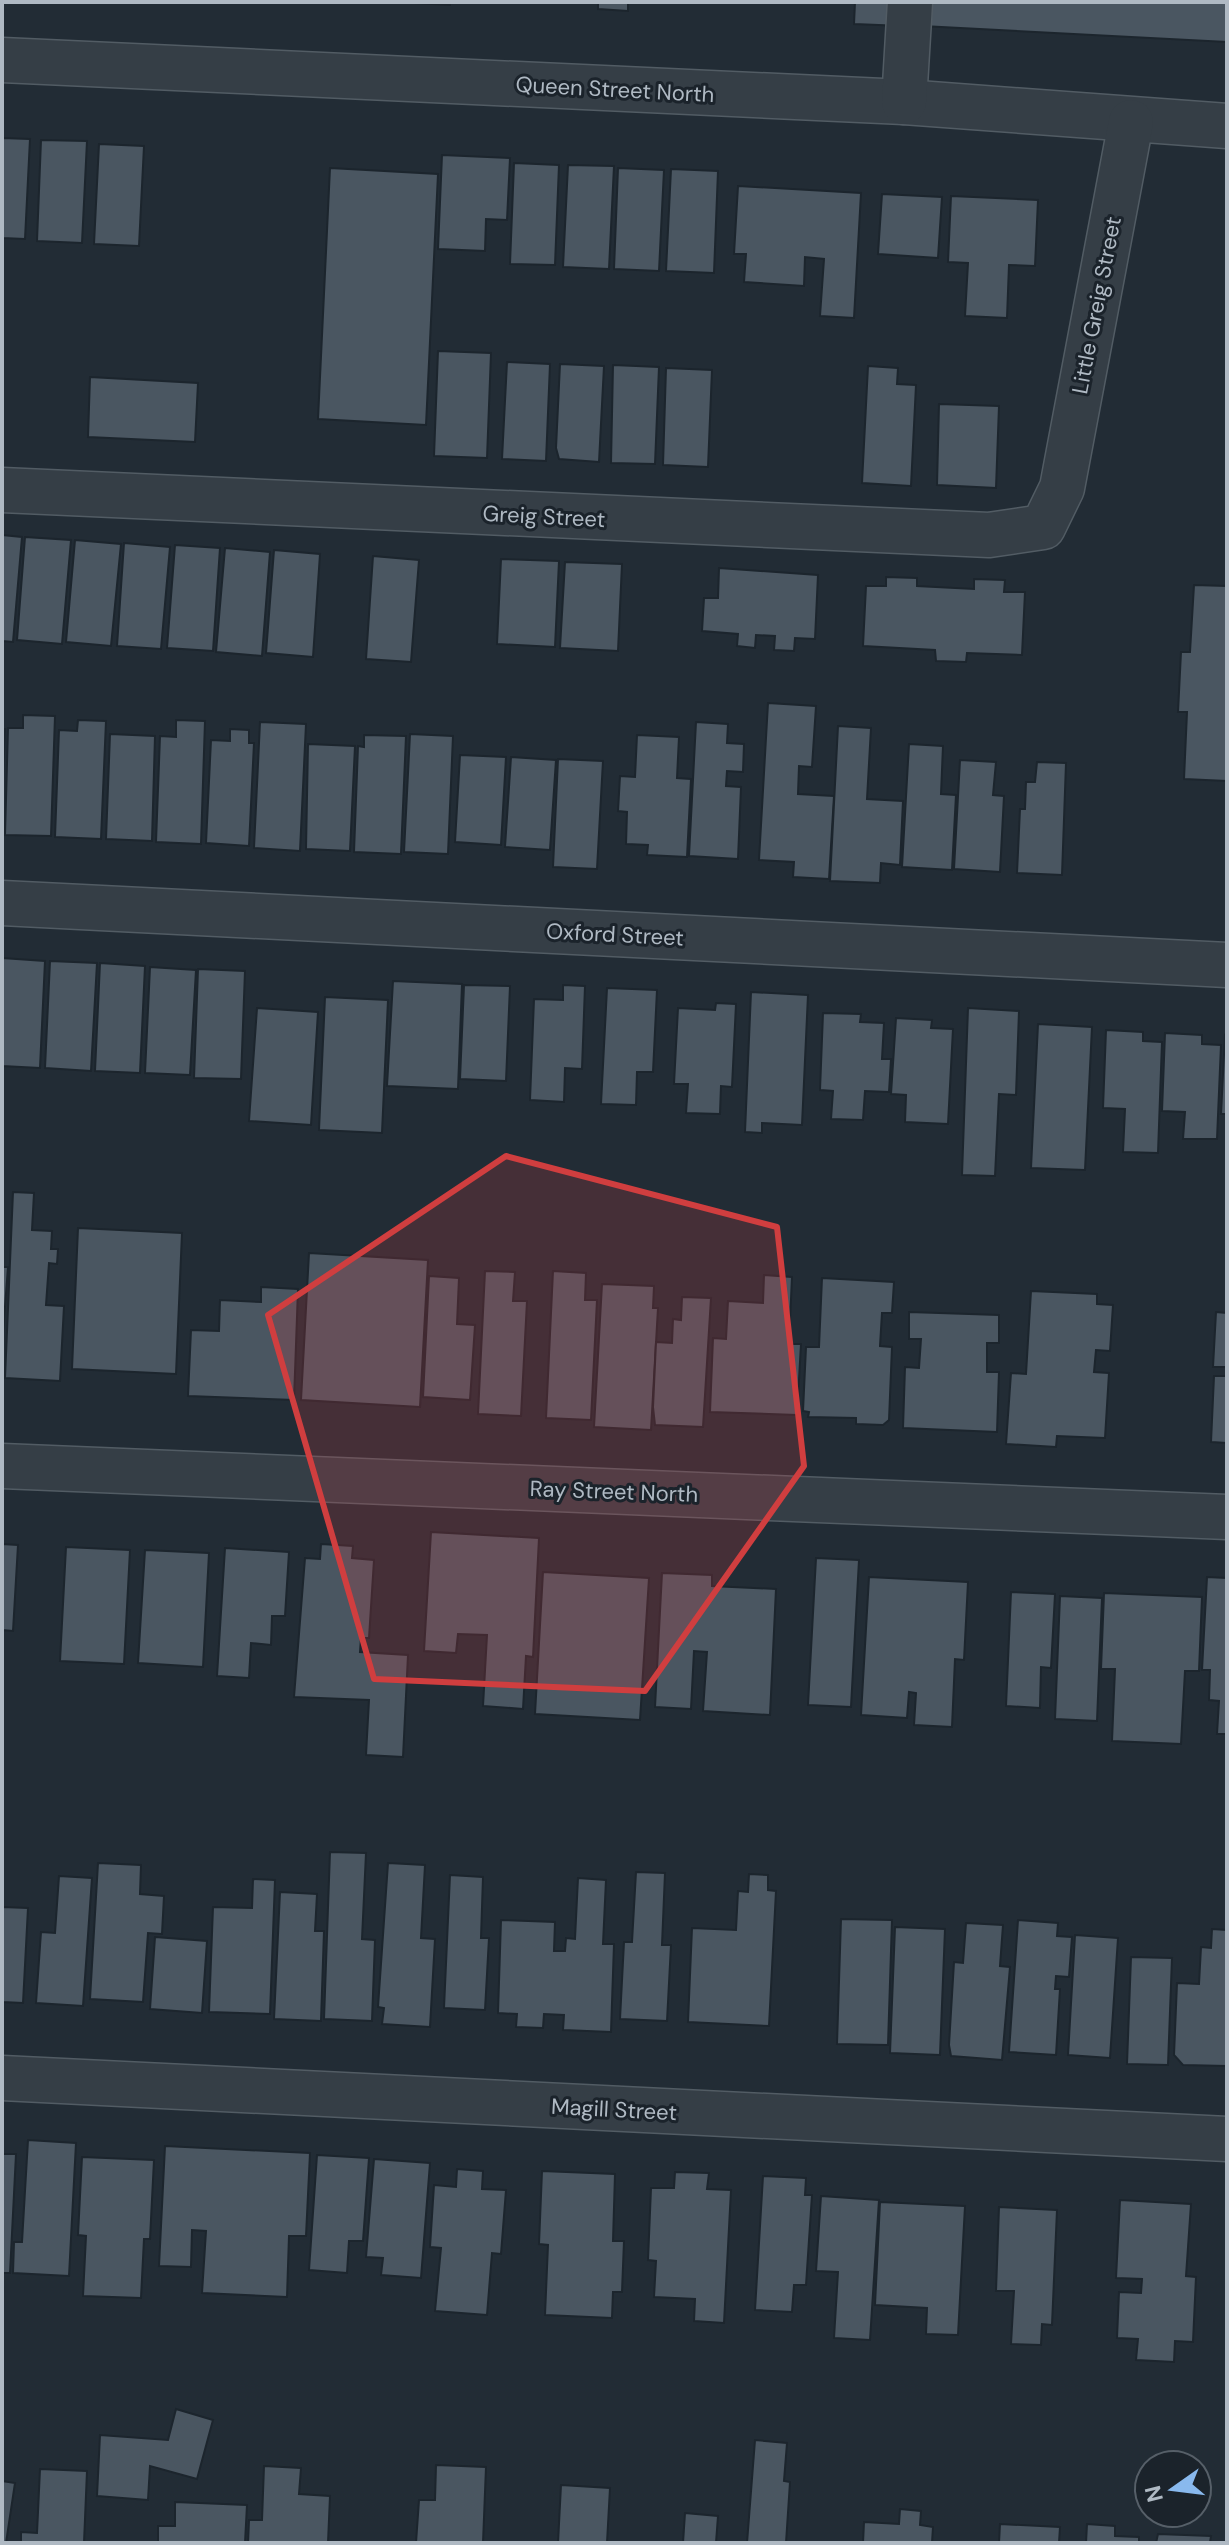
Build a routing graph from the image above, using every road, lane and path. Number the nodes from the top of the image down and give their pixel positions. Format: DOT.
graph roads {
  1 [pos="910,2"];
  2 [pos="2,60"];
  3 [pos="904,102"];
  4 [pos="1131,122"];
  5 [pos="1227,126"];
  6 [pos="1062,488"];
  7 [pos="2,490"];
  8 [pos="2,903"];
  9 [pos="1227,965"];
  10 [pos="2,1466"];
  11 [pos="1227,1517"];
  12 [pos="2,2078"];
  13 [pos="1227,2139"];
  1 -- 3 [label="street"];
  2 -- 3 [label="street, Queen Street North"];
  3 -- 4 [label="street, Queen Street North"];
  4 -- 5 [label="street, Queen Street North"];
  4 -- 6 [label="street, Little Greig Street"];
  6 -- 7 [label="street, Greig Street"];
  8 -- 9 [label="street, Oxford Street"];
  10 -- 11 [label="street, Ray Street North"];
  12 -- 13 [label="street, Magill Street"];
}
